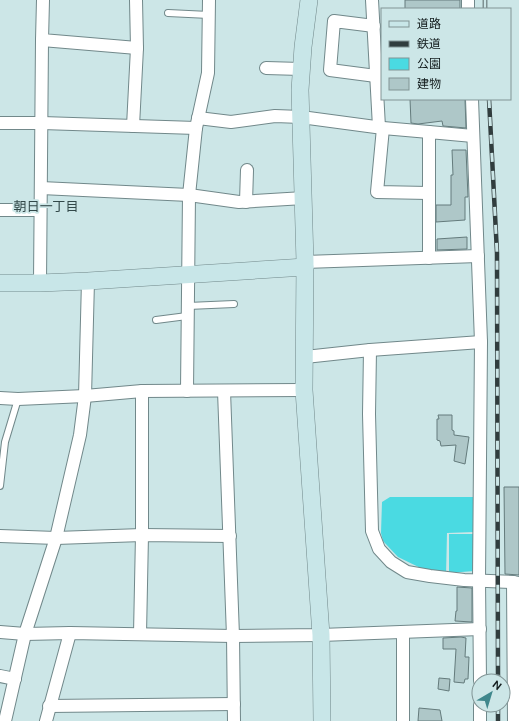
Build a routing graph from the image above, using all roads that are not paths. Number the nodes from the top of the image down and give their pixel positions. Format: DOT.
graph roads {
  1 [pos="43,0"];
  2 [pos="136,0"];
  3 [pos="209,0"];
  4 [pos="306,0"];
  5 [pos="372,0"];
  6 [pos="168,13"];
  7 [pos="209,14"];
  8 [pos="374,26"];
  9 [pos="42,40"];
  10 [pos="137,48"];
  11 [pos="266,68"];
  12 [pos="301,68"];
  13 [pos="376,76"];
  14 [pos="472,100"];
  15 [pos="301,116"];
  16 [pos="0,123"];
  17 [pos="42,123"];
  18 [pos="197,123"];
  19 [pos="133,126"];
  20 [pos="381,128"];
  21 [pos="429,132"];
  22 [pos="473,136"];
  23 [pos="247,170"];
  24 [pos="41,188"];
  25 [pos="428,193"];
  26 [pos="189,195"];
  27 [pos="304,198"];
  28 [pos="246,202"];
  29 [pos="0,210"];
  30 [pos="40,210"];
  31 [pos="478,256"];
  32 [pos="429,258"];
  33 [pos="305,265"];
  34 [pos="188,274"];
  35 [pos="88,281"];
  36 [pos="40,283"];
  37 [pos="0,284"];
  38 [pos="234,304"];
  39 [pos="188,311"];
  40 [pos="156,320"];
  41 [pos="481,342"];
  42 [pos="370,350"];
  43 [pos="305,357"];
  44 [pos="304,390"];
  45 [pos="142,391"];
  46 [pos="187,391"];
  47 [pos="224,392"];
  48 [pos="85,396"];
  49 [pos="0,398"];
  50 [pos="18,399"];
  51 [pos="0,486"];
  52 [pos="142,535"];
  53 [pos="0,536"];
  54 [pos="230,536"];
  55 [pos="56,538"];
  56 [pos="479,580"];
  57 [pos="516,582"];
  58 [pos="480,630"];
  59 [pos="0,632"];
  60 [pos="403,632"];
  61 [pos="70,633"];
  62 [pos="25,634"];
  63 [pos="140,634"];
  64 [pos="321,635"];
  65 [pos="233,636"];
  66 [pos="480,673"];
  67 [pos="0,676"];
  68 [pos="516,679"];
  69 [pos="15,680"];
  70 [pos="234,704"];
  71 [pos="49,706"];
  72 [pos="5,721"];
  73 [pos="46,721"];
  74 [pos="234,721"];
  75 [pos="322,721"];
  76 [pos="403,721"];
  77 [pos="514,721"];
  1 -- 9 [label="street"];
  2 -- 10 [label="street"];
  3 -- 7 [label="street"];
  4 -- 12 [label="street"];
  5 -- 8 [label="street"];
  6 -- 7 [label="lane"];
  7 -- 18 [label="street"];
  8 -- 13 [label="street"];
  8 -- 13 [label="street"];
  9 -- 10 [label="street"];
  9 -- 17 [label="street"];
  10 -- 19 [label="street"];
  11 -- 12 [label="street"];
  12 -- 15 [label="street"];
  13 -- 20 [label="street"];
  14 -- 22 [label="street"];
  15 -- 18 [label="street"];
  15 -- 20 [label="street"];
  15 -- 27 [label="street"];
  16 -- 17 [label="street"];
  17 -- 19 [label="street"];
  17 -- 24 [label="street"];
  18 -- 19 [label="street"];
  18 -- 26 [label="street"];
  20 -- 21 [label="street"];
  20 -- 25 [label="street"];
  21 -- 22 [label="street"];
  21 -- 25 [label="street"];
  22 -- 31 [label="street"];
  23 -- 28 [label="street"];
  24 -- 26 [label="street"];
  24 -- 30 [label="street"];
  25 -- 32 [label="street"];
  26 -- 28 [label="street"];
  26 -- 34 [label="street"];
  27 -- 28 [label="street"];
  27 -- 33 [label="street"];
  29 -- 30 [label="street"];
  30 -- 36 [label="street"];
  31 -- 32 [label="street"];
  31 -- 41 [label="street"];
  32 -- 33 [label="street"];
  33 -- 34 [label="street"];
  33 -- 43 [label="street"];
  34 -- 35 [label="street"];
  34 -- 39 [label="street"];
  35 -- 36 [label="street"];
  35 -- 48 [label="street"];
  36 -- 37 [label="street"];
  38 -- 39 [label="lane"];
  39 -- 40 [label="lane"];
  39 -- 46 [label="street"];
  41 -- 42 [label="street"];
  41 -- 56 [label="street"];
  42 -- 43 [label="street"];
  42 -- 56 [label="street"];
  43 -- 44 [label="street"];
  44 -- 47 [label="street"];
  44 -- 64 [label="street"];
  45 -- 46 [label="street"];
  45 -- 48 [label="street"];
  45 -- 52 [label="street"];
  46 -- 47 [label="street"];
  47 -- 54 [label="street"];
  48 -- 50 [label="street"];
  48 -- 55 [label="street"];
  49 -- 50 [label="street"];
  50 -- 51 [label="lane"];
  52 -- 54 [label="street"];
  52 -- 55 [label="street"];
  52 -- 63 [label="street"];
  53 -- 55 [label="street"];
  54 -- 65 [label="street"];
  55 -- 62 [label="street"];
  56 -- 57 [label="street"];
  56 -- 58 [label="street"];
  57 -- 68 [label="street"];
  58 -- 60 [label="street"];
  58 -- 66 [label="street"];
  59 -- 62 [label="street"];
  60 -- 64 [label="street"];
  60 -- 76 [label="street"];
  61 -- 62 [label="street"];
  61 -- 63 [label="street"];
  61 -- 71 [label="street"];
  62 -- 69 [label="street"];
  63 -- 65 [label="street"];
  64 -- 65 [label="street"];
  64 -- 75 [label="street"];
  65 -- 70 [label="street"];
  67 -- 69 [label="street"];
  68 -- 77 [label="street"];
  69 -- 72 [label="street"];
  70 -- 71 [label="street"];
  70 -- 74 [label="street"];
  71 -- 73 [label="street"];
}
